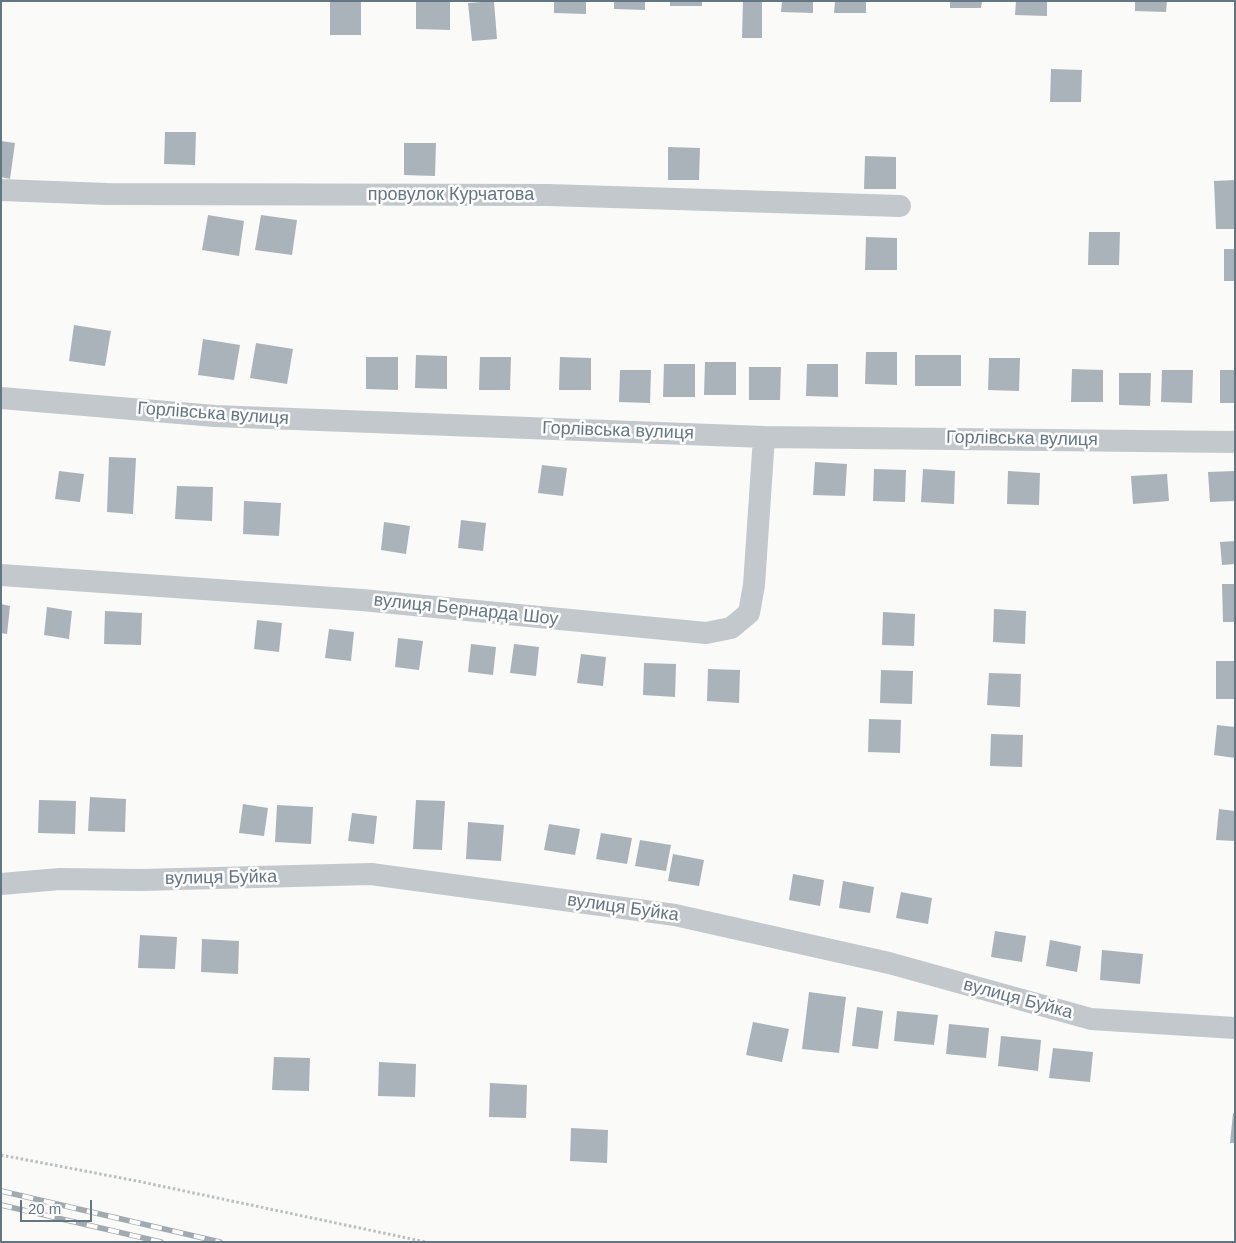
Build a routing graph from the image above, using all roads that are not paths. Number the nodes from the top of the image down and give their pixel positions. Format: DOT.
graph roads {
  1 [pos="1,190"];
  2 [pos="900,206"];
  3 [pos="1,398"];
  4 [pos="764,437"];
  5 [pos="1235,442"];
  6 [pos="1,575"];
  7 [pos="1,884"];
  8 [pos="1235,1028"];
  1 -- 2 [label="street, провулок Курчатова"];
  3 -- 4 [label="street, Горлівська вулиця"];
  4 -- 5 [label="street, Горлівська вулиця"];
  4 -- 6 [label="street, вулиця Бернарда Шоу"];
  7 -- 8 [label="street, вулиця Буйка"];
}
